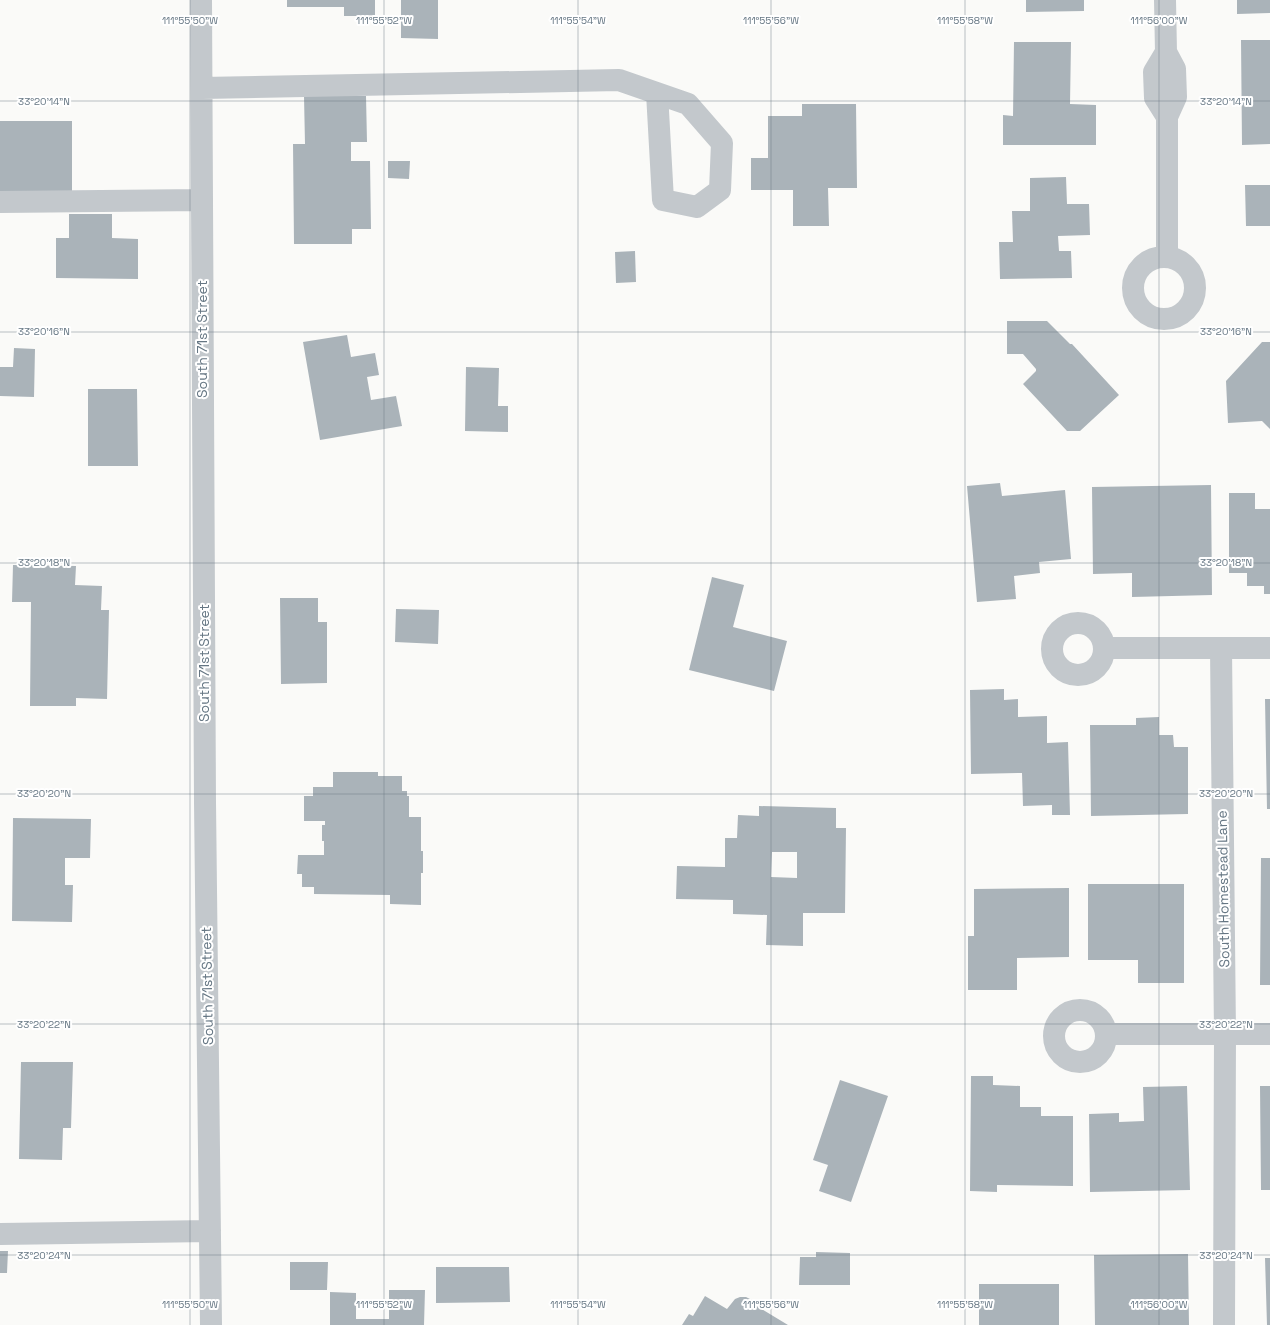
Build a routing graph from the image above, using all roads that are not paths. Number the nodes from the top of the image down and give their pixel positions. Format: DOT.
graph roads {
  1 [pos="201,0"];
  2 [pos="1165,0"];
  3 [pos="202,88"];
  4 [pos="656,93"];
  5 [pos="202,200"];
  6 [pos="0,202"];
  7 [pos="1167,257"];
  8 [pos="1104,648"];
  9 [pos="1221,648"];
  10 [pos="1270,648"];
  11 [pos="1106,1034"];
  12 [pos="1225,1034"];
  13 [pos="1270,1034"];
  14 [pos="210,1231"];
  15 [pos="0,1234"];
  16 [pos="211,1325"];
  17 [pos="1224,1325"];
  1 -- 3 [label="street, South 71st Street"];
  2 -- 7 [label="street"];
  3 -- 4 [label="street"];
  3 -- 5 [label="street, South 71st Street"];
  4 -- 4 [label="street"];
  5 -- 6 [label="street"];
  5 -- 14 [label="street, South 71st Street"];
  8 -- 9 [label="street"];
  9 -- 10 [label="street"];
  9 -- 12 [label="street, South Homestead Lane"];
  11 -- 12 [label="street"];
  12 -- 13 [label="street"];
  12 -- 17 [label="street, South Homestead Lane"];
  14 -- 15 [label="street"];
  14 -- 16 [label="street, South 71st Street"];
}
